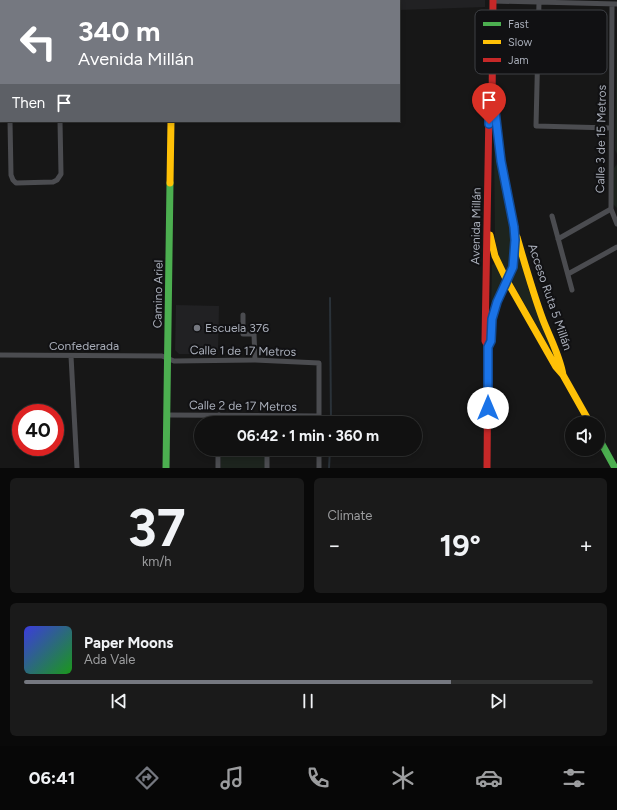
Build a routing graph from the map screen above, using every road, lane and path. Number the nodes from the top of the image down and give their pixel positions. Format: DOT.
graph roads {
  1 [pos="493,0"];
  2 [pos="539,2"];
  3 [pos="615,4"];
  4 [pos="493,10"];
  5 [pos="539,10"];
  6 [pos="492,74"];
  7 [pos="537,74"];
  8 [pos="492,105"];
  9 [pos="10,122"];
  10 [pos="60,122"];
  11 [pos="171,122"];
  12 [pos="612,128"];
  13 [pos="614,159"];
  14 [pos="613,212"];
  15 [pos="552,216"];
  16 [pos="487,221"];
  17 [pos="617,224"];
  18 [pos="514,227"];
  19 [pos="558,239"];
  20 [pos="617,247"];
  21 [pos="568,274"];
  22 [pos="507,281"];
  23 [pos="572,290"];
  24 [pos="243,315"];
  25 [pos="488,347"];
  26 [pos="0,355"];
  27 [pos="72,356"];
  28 [pos="168,359"];
  29 [pos="255,360"];
  30 [pos="563,375"];
  31 [pos="167,415"];
  32 [pos="219,415"];
  33 [pos="267,416"];
  34 [pos="319,416"];
  35 [pos="586,416"];
  36 [pos="605,450"];
  37 [pos="218,456"];
  38 [pos="267,456"];
  39 [pos="319,456"];
  40 [pos="77,468"];
  41 [pos="166,468"];
  42 [pos="218,468"];
  43 [pos="267,468"];
  44 [pos="319,468"];
  45 [pos="487,468"];
  46 [pos="615,468"];
  1 -- 2 [label="street"];
  1 -- 4 [label="main road, Avenida Millán"];
  2 -- 3 [label="street"];
  2 -- 5 [label="street"];
  3 -- 12 [label="street, Calle 3 de 15 Metros"];
  6 -- 8 [label="main road, Avenida Millán"];
  7 -- 12 [label="street"];
  8 -- 16 [label="main road, Avenida Millán"];
  8 -- 18 [label="main road, Avenida Millán"];
  9 -- 10 [label="street"];
  11 -- 28 [label="main road, Camino Ariel"];
  12 -- 13 [label="street, Calle 3 de 15 Metros"];
  13 -- 14 [label="street, Calle 3 de 15 Metros"];
  14 -- 17 [label="street, Calle 3 de 15 Metros"];
  14 -- 19 [label="street"];
  15 -- 19 [label="street"];
  16 -- 22 [label="main road, Acceso Ruta 5 Millán"];
  16 -- 25 [label="main road, Avenida Millán"];
  18 -- 22 [label="main road, Avenida Millán"];
  18 -- 30 [label="main road, Acceso Ruta 5 Millán"];
  19 -- 21 [label="street"];
  20 -- 21 [label="street"];
  21 -- 23 [label="street"];
  22 -- 25 [label="main road, Avenida Millán"];
  22 -- 30 [label="main road, Acceso Ruta 5 Millán"];
  24 -- 29 [label="street"];
  25 -- 45 [label="main road, Avenida Millán"];
  26 -- 27 [label="street, Confederada"];
  27 -- 28 [label="street, Confederada"];
  27 -- 40 [label="street"];
  28 -- 29 [label="street, Calle 1 de 17 Metros"];
  28 -- 31 [label="main road, Camino Ariel"];
  29 -- 34 [label="street, Calle 1 de 17 Metros"];
  30 -- 35 [label="main road, Acceso Ruta 5 Millán"];
  31 -- 32 [label="street, Calle 2 de 17 Metros"];
  31 -- 41 [label="main road, Camino Ariel"];
  32 -- 33 [label="street, Calle 2 de 17 Metros"];
  36 -- 46 [label="main road"];
  37 -- 42 [label="street"];
  38 -- 43 [label="street"];
  39 -- 44 [label="street"];
}
